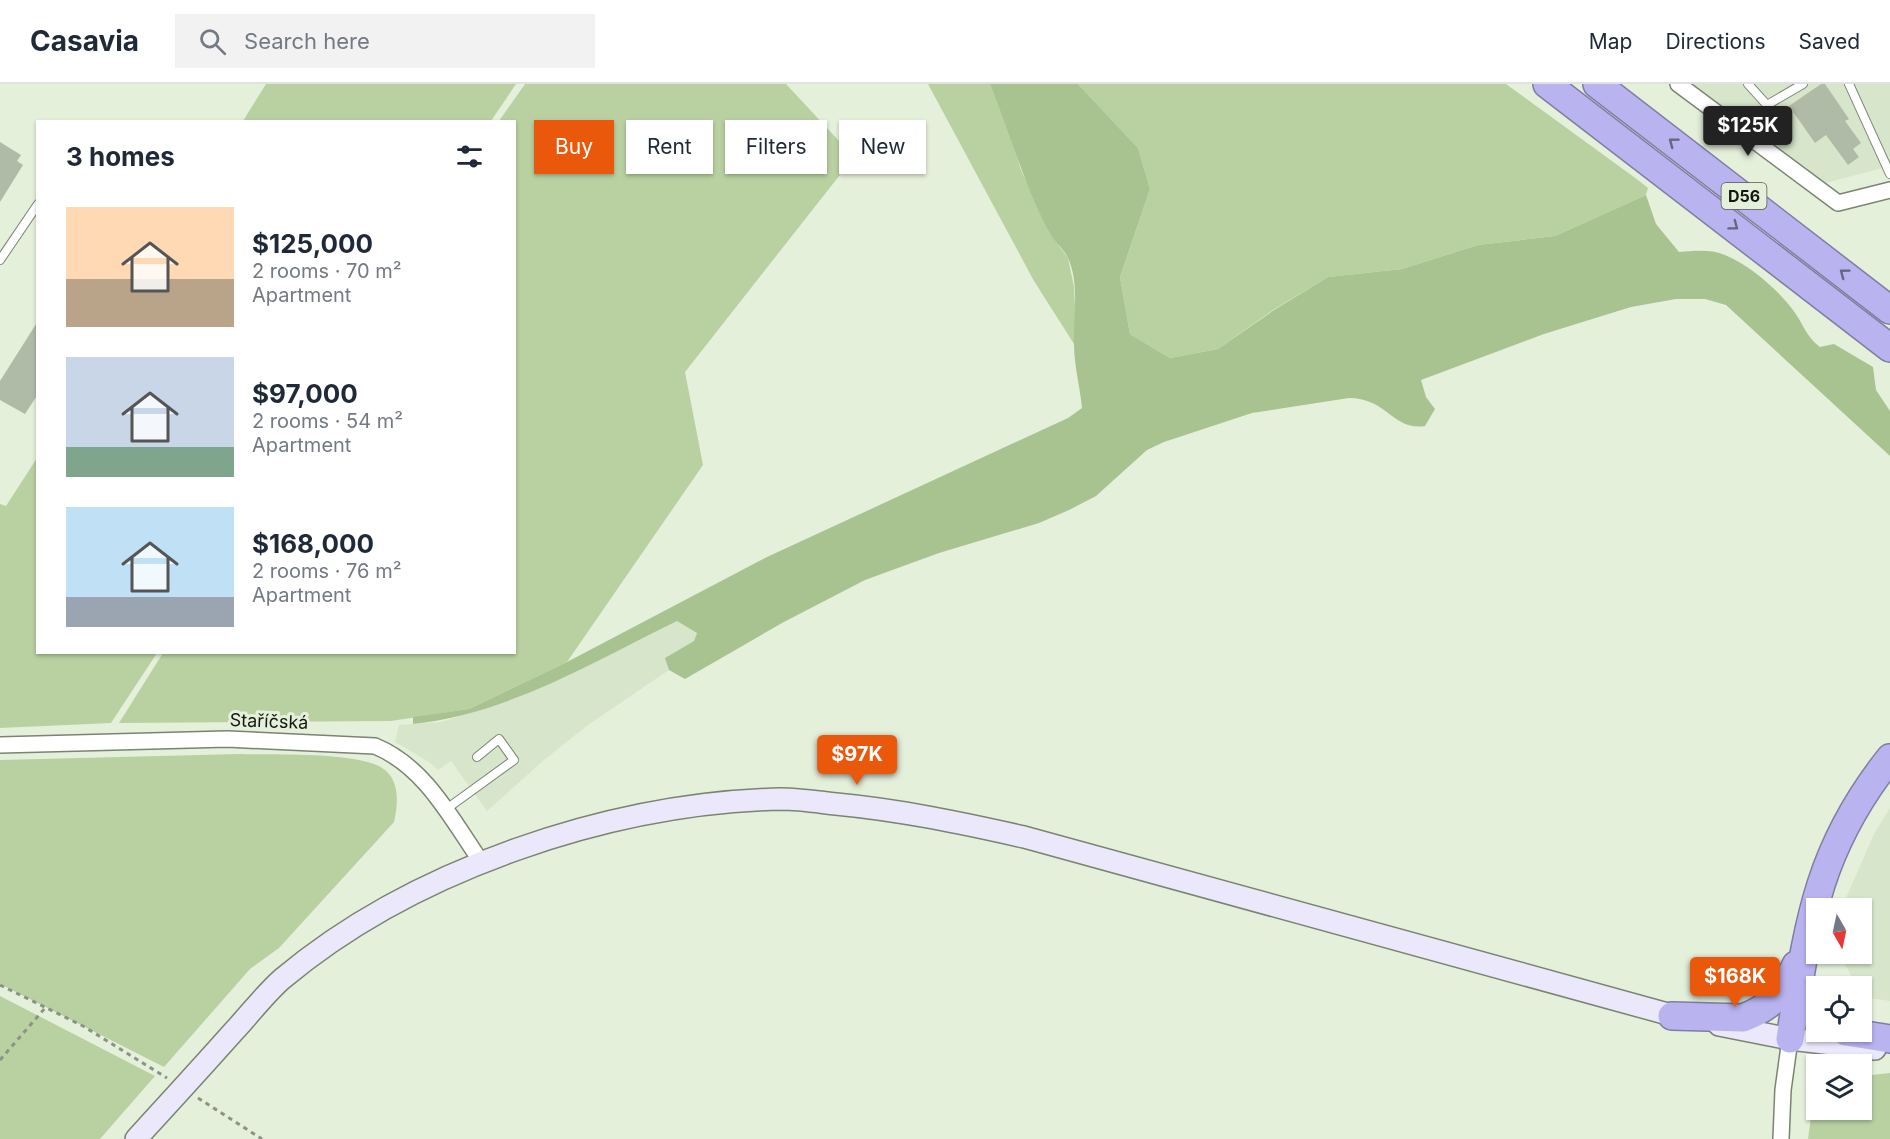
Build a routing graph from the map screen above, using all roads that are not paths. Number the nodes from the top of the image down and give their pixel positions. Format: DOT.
graph roads {
  1 [pos="1547,84"];
  2 [pos="1597,84"];
  3 [pos="1677,84"];
  4 [pos="1748,84"];
  5 [pos="1803,84"];
  6 [pos="1849,84"];
  7 [pos="1890,174"];
  8 [pos="1890,190"];
  9 [pos="36,207"];
  10 [pos="0,260"];
  11 [pos="1890,310"];
  12 [pos="1848,314"];
  13 [pos="1890,348"];
  14 [pos="1890,356"];
  15 [pos="0,745"];
  16 [pos="477,757"];
  17 [pos="1890,758"];
  18 [pos="445,810"];
  19 [pos="482,863"];
  20 [pos="1805,948"];
  21 [pos="1811,976"];
  22 [pos="1672,1016"];
  23 [pos="1872,1036"];
  24 [pos="1790,1039"];
  25 [pos="1890,1039"];
  26 [pos="1890,1051"];
  27 [pos="136,1139"];
  28 [pos="1781,1139"];
  1 -- 12 [label="highway, D56, one-way"];
  11 -- 2 [label="highway, D56, one-way"];
  3 -- 8 [label="street"];
  4 -- 5 [label="lane"];
  6 -- 7 [label="lane"];
  9 -- 10 [label="lane"];
  12 -- 13 [label="highway, D56"];
  12 -- 14 [label="highway"];
  15 -- 18 [label="street, Staříčská"];
  16 -- 18 [label="lane"];
  17 -- 20 [label="highway"];
  18 -- 19 [label="street, Staříčská"];
  19 -- 22 [label="street"];
  19 -- 27 [label="street"];
  20 -- 21 [label="highway"];
  20 -- 22 [label="highway"];
  20 -- 24 [label="highway"];
  22 -- 24 [label="street"];
  23 -- 25 [label="highway"];
  24 -- 26 [label="street"];
  24 -- 28 [label="street"];
}
